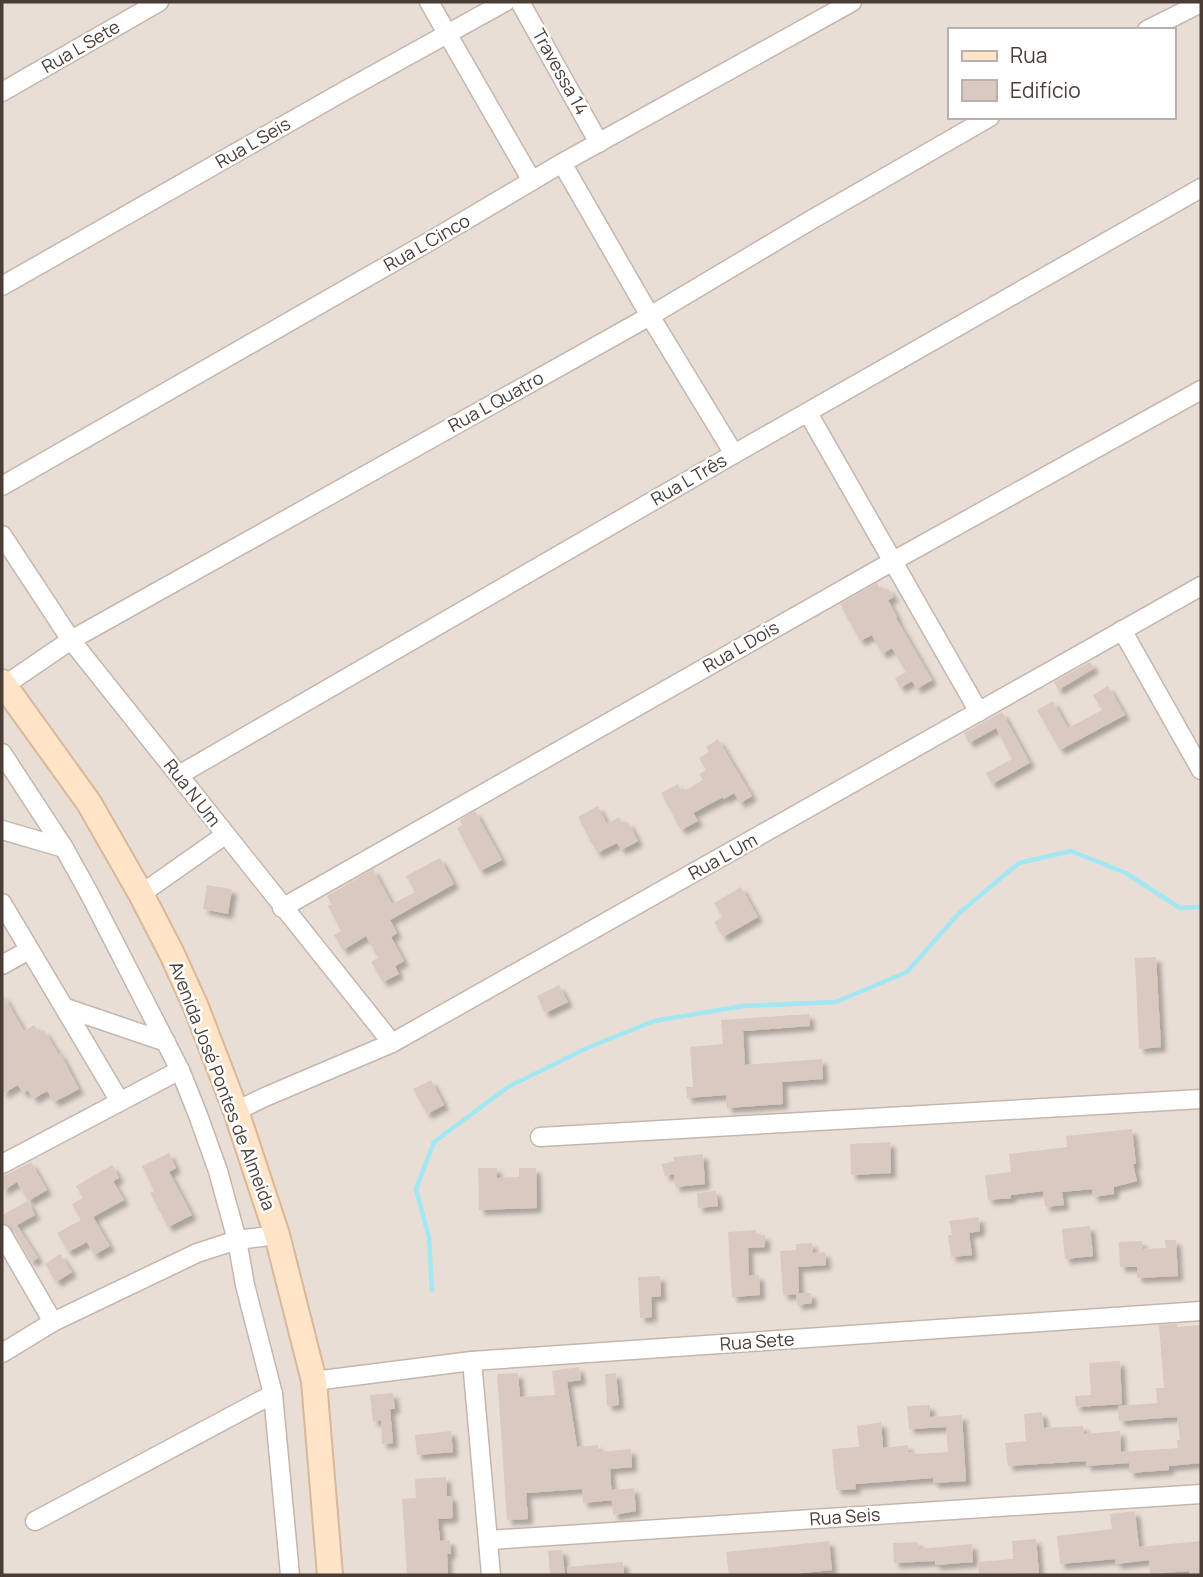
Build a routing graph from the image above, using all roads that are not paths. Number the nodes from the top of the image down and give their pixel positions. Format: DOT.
graph roads {
  1 [pos="159,2"];
  2 [pos="429,2"];
  3 [pos="505,2"];
  4 [pos="520,2"];
  5 [pos="852,2"];
  6 [pos="1201,3"];
  7 [pos="1151,28"];
  8 [pos="448,33"];
  9 [pos="2,92"];
  10 [pos="987,119"];
  11 [pos="599,143"];
  12 [pos="562,163"];
  13 [pos="532,181"];
  14 [pos="1201,188"];
  15 [pos="2,286"];
  16 [pos="650,316"];
  17 [pos="1201,390"];
  18 [pos="808,413"];
  19 [pos="734,454"];
  20 [pos="2,486"];
  21 [pos="2,535"];
  22 [pos="895,560"];
  23 [pos="1201,586"];
  24 [pos="1122,630"];
  25 [pos="71,639"];
  26 [pos="2,685"];
  27 [pos="979,712"];
  28 [pos="2,753"];
  29 [pos="1201,770"];
  30 [pos="179,775"];
  31 [pos="2,830"];
  32 [pos="225,835"];
  33 [pos="64,848"];
  34 [pos="141,894"];
  35 [pos="2,904"];
  36 [pos="282,908"];
  37 [pos="29,950"];
  38 [pos="2,965"];
  39 [pos="66,1009"];
  40 [pos="166,1042"];
  41 [pos="392,1043"];
  42 [pos="180,1070"];
  43 [pos="1201,1099"];
  44 [pos="119,1100"];
  45 [pos="236,1111"];
  46 [pos="540,1137"];
  47 [pos="2,1164"];
  48 [pos="2,1234"];
  49 [pos="278,1235"];
  50 [pos="237,1240"];
  51 [pos="1201,1311"];
  52 [pos="53,1322"];
  53 [pos="2,1353"];
  54 [pos="472,1361"];
  55 [pos="314,1381"];
  56 [pos="273,1394"];
  57 [pos="1201,1494"];
  58 [pos="35,1521"];
  59 [pos="489,1541"];
  60 [pos="290,1575"];
  61 [pos="330,1575"];
  62 [pos="491,1575"];
  1 -- 9 [label="street, Rua L Sete"];
  2 -- 8 [label="street"];
  3 -- 8 [label="street, Rua L Seis"];
  4 -- 11 [label="street, Travessa 14"];
  5 -- 11 [label="street, Rua L Cinco"];
  6 -- 7 [label="street"];
  8 -- 13 [label="street"];
  8 -- 15 [label="street, Rua L Seis"];
  10 -- 16 [label="street, Rua L Quatro"];
  11 -- 12 [label="street, Rua L Cinco"];
  12 -- 13 [label="street, Rua L Cinco"];
  12 -- 16 [label="street"];
  13 -- 20 [label="street, Rua L Cinco"];
  14 -- 18 [label="street, Rua L Três"];
  16 -- 19 [label="street"];
  16 -- 25 [label="street, Rua L Quatro"];
  17 -- 22 [label="street, Rua L Dois"];
  18 -- 19 [label="street, Rua L Três"];
  18 -- 22 [label="street"];
  19 -- 30 [label="street, Rua L Três"];
  21 -- 25 [label="street, Rua N Um"];
  22 -- 27 [label="street"];
  22 -- 36 [label="street, Rua L Dois"];
  23 -- 24 [label="street, Rua L Um"];
  24 -- 27 [label="street, Rua L Um"];
  24 -- 29 [label="street"];
  25 -- 26 [label="street, Rua L Quatro"];
  25 -- 30 [label="street, Rua N Um"];
  26 -- 34 [label="street, Avenida José Pontes de Almeida"];
  27 -- 41 [label="street, Rua L Um"];
  28 -- 33 [label="street, Avenida José Pontes de Almeida"];
  30 -- 32 [label="street, Rua N Um"];
  31 -- 33 [label="street"];
  32 -- 34 [label="street"];
  32 -- 36 [label="street, Rua N Um"];
  33 -- 40 [label="street, Avenida José Pontes de Almeida"];
  34 -- 45 [label="street, Avenida José Pontes de Almeida"];
  35 -- 37 [label="street"];
  36 -- 41 [label="street, Rua N Um"];
  37 -- 38 [label="street"];
  37 -- 39 [label="street"];
  39 -- 40 [label="street"];
  39 -- 44 [label="street"];
  40 -- 42 [label="street, Avenida José Pontes de Almeida"];
  41 -- 45 [label="street, Rua L Um"];
  42 -- 44 [label="street"];
  42 -- 50 [label="street, Avenida José Pontes de Almeida"];
  43 -- 46 [label="street"];
  44 -- 47 [label="street"];
  45 -- 49 [label="street, Avenida José Pontes de Almeida"];
  48 -- 52 [label="street"];
  49 -- 50 [label="street"];
  49 -- 55 [label="street, Avenida José Pontes de Almeida"];
  50 -- 52 [label="street"];
  50 -- 56 [label="street, Avenida José Pontes de Almeida"];
  51 -- 54 [label="street, Rua Sete"];
  52 -- 53 [label="street"];
  54 -- 55 [label="street, Rua Sete"];
  54 -- 59 [label="street"];
  55 -- 61 [label="street, Avenida José Pontes de Almeida"];
  56 -- 58 [label="street"];
  56 -- 60 [label="street, Avenida José Pontes de Almeida"];
  57 -- 59 [label="street, Rua Seis"];
  59 -- 62 [label="street"];
}
